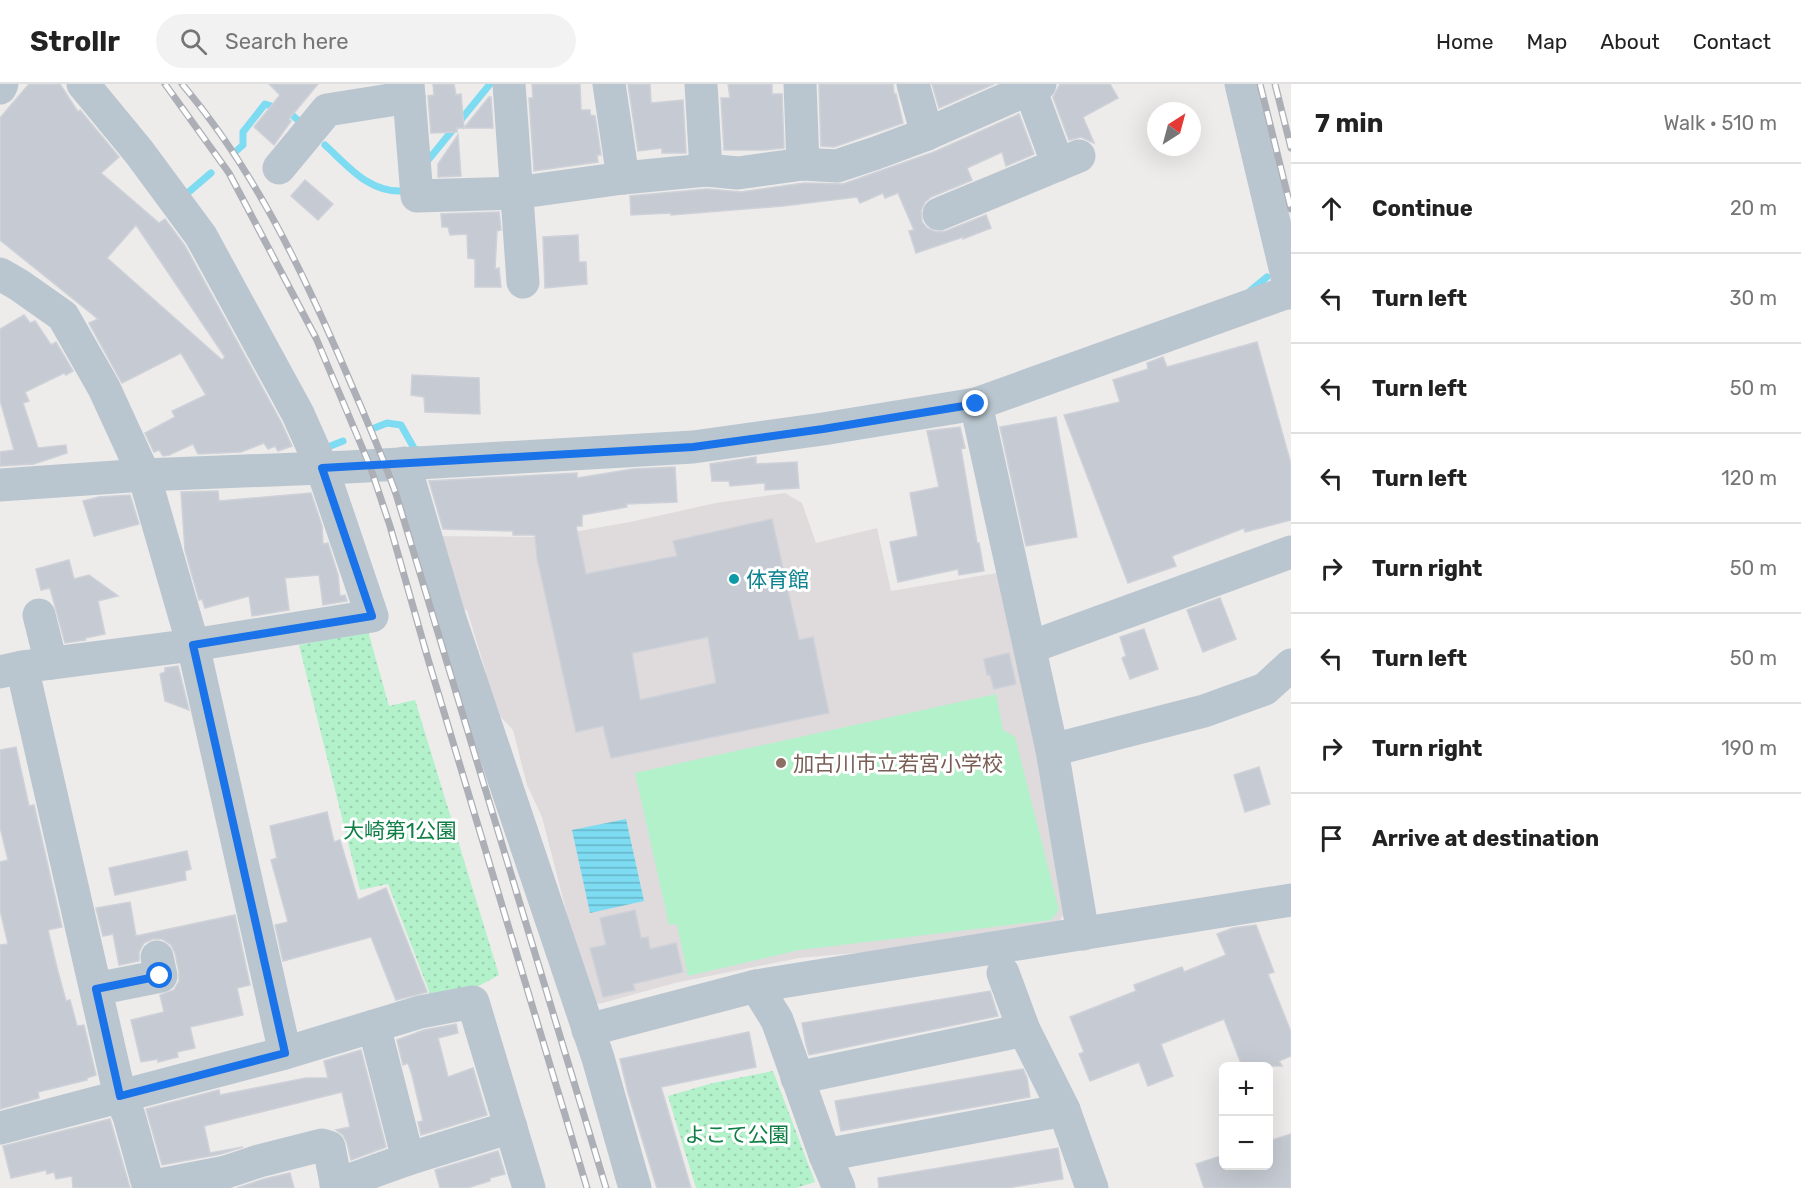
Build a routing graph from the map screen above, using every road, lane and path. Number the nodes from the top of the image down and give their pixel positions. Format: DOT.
graph roads {
  1 [pos="2,84"];
  2 [pos="83,84"];
  3 [pos="508,84"];
  4 [pos="609,84"];
  5 [pos="701,84"];
  6 [pos="800,84"];
  7 [pos="913,84"];
  8 [pos="1241,84"];
  9 [pos="1028,87"];
  10 [pos="0,88"];
  11 [pos="409,90"];
  12 [pos="927,134"];
  13 [pos="803,164"];
  14 [pos="279,168"];
  15 [pos="706,170"];
  16 [pos="622,178"];
  17 [pos="515,193"];
  18 [pos="939,214"];
  19 [pos="0,274"];
  20 [pos="523,282"];
  21 [pos="1291,292"];
  22 [pos="976,404"];
  23 [pos="404,463"];
  24 [pos="322,468"];
  25 [pos="144,475"];
  26 [pos="0,485"];
  27 [pos="1291,552"];
  28 [pos="39,615"];
  29 [pos="193,645"];
  30 [pos="1031,647"];
  31 [pos="1291,665"];
  32 [pos="24,667"];
  33 [pos="1052,750"];
  34 [pos="1291,900"];
  35 [pos="1083,934"];
  36 [pos="157,957"];
  37 [pos="1003,973"];
  38 [pos="756,986"];
  39 [pos="96,989"];
  40 [pos="374,1026"];
  41 [pos="588,1030"];
  42 [pos="1024,1030"];
  43 [pos="285,1053"];
  44 [pos="797,1078"];
  45 [pos="120,1096"];
  46 [pos="1064,1110"];
  47 [pos="511,1127"];
  48 [pos="0,1128"];
  49 [pos="825,1155"];
  50 [pos="408,1160"];
  51 [pos="337,1187"];
  52 [pos="149,1188"];
  53 [pos="530,1188"];
  54 [pos="635,1188"];
  55 [pos="840,1188"];
  56 [pos="1092,1188"];
  1 -- 10 [label="street"];
  2 -- 24 [label="street"];
  3 -- 17 [label="street"];
  4 -- 16 [label="street"];
  5 -- 15 [label="street"];
  6 -- 13 [label="street"];
  7 -- 12 [label="street"];
  8 -- 21 [label="street"];
  9 -- 12 [label="street"];
  9 -- 18 [label="street"];
  11 -- 14 [label="street"];
  11 -- 17 [label="street"];
  12 -- 13 [label="street"];
  13 -- 15 [label="street"];
  15 -- 16 [label="street"];
  16 -- 17 [label="street"];
  17 -- 20 [label="street"];
  19 -- 25 [label="street"];
  21 -- 22 [label="street"];
  22 -- 23 [label="street"];
  22 -- 30 [label="street"];
  23 -- 24 [label="street"];
  23 -- 41 [label="street"];
  24 -- 25 [label="street"];
  24 -- 29 [label="street"];
  25 -- 26 [label="street"];
  25 -- 29 [label="street"];
  27 -- 30 [label="street"];
  28 -- 32 [label="street"];
  29 -- 32 [label="street"];
  29 -- 43 [label="street"];
  30 -- 33 [label="street"];
  31 -- 33 [label="street"];
  32 -- 39 [label="street"];
  33 -- 35 [label="street"];
  34 -- 35 [label="street"];
  35 -- 38 [label="street"];
  36 -- 39 [label="street"];
  37 -- 42 [label="street"];
  38 -- 41 [label="street"];
  38 -- 44 [label="street"];
  39 -- 45 [label="street"];
  40 -- 43 [label="street"];
  40 -- 47 [label="street"];
  40 -- 50 [label="street"];
  41 -- 54 [label="street"];
  42 -- 44 [label="street"];
  42 -- 46 [label="street"];
  43 -- 45 [label="street"];
  44 -- 49 [label="street"];
  45 -- 48 [label="street"];
  45 -- 52 [label="street"];
  46 -- 49 [label="street"];
  46 -- 56 [label="street"];
  47 -- 50 [label="street"];
  47 -- 53 [label="street"];
  49 -- 55 [label="street"];
  50 -- 51 [label="street"];
  51 -- 52 [label="street"];
}
